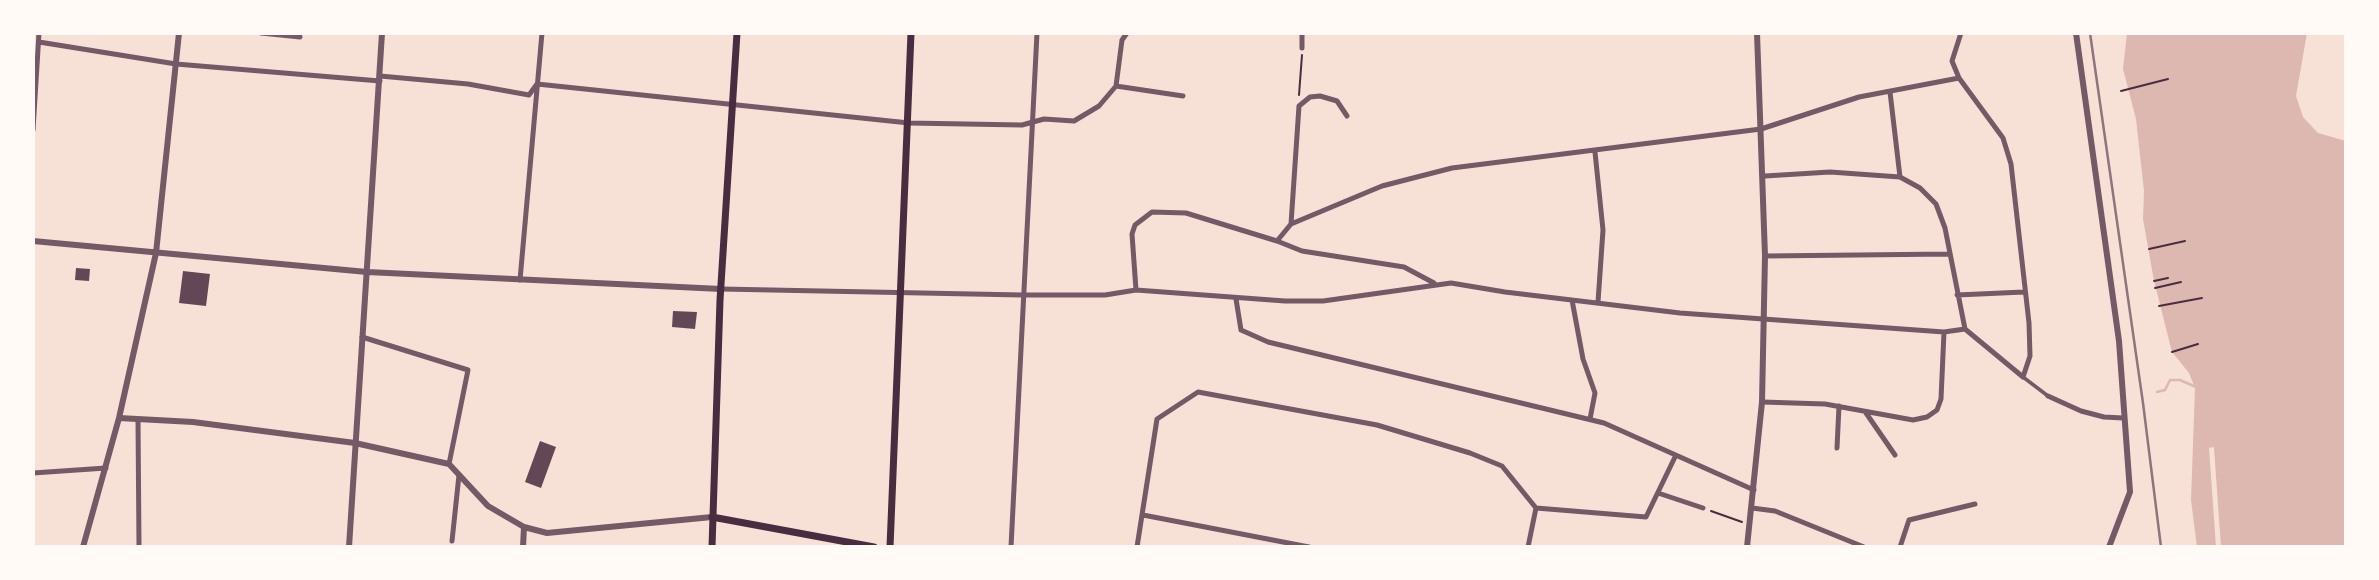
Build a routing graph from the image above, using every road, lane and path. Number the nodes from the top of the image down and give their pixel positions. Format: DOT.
graph roads {
  1 [pos="39,33"];
  2 [pos="179,33"];
  3 [pos="261,33"];
  4 [pos="382,33"];
  5 [pos="542,33"];
  6 [pos="737,33"];
  7 [pos="911,33"];
  8 [pos="1038,33"];
  9 [pos="1127,33"];
  10 [pos="1302,33"];
  11 [pos="1757,33"];
  12 [pos="1961,33"];
  13 [pos="2076,33"];
  14 [pos="300,37"];
  15 [pos="39,42"];
  16 [pos="1302,48"];
  17 [pos="176,64"];
  18 [pos="1959,78"];
  19 [pos="380,79"];
  20 [pos="2168,79"];
  21 [pos="537,84"];
  22 [pos="1115,86"];
  23 [pos="2121,91"];
  24 [pos="1890,92"];
  25 [pos="1184,96"];
  26 [pos="733,106"];
  27 [pos="1299,106"];
  28 [pos="1347,117"];
  29 [pos="909,122"];
  30 [pos="1033,123"];
  31 [pos="1762,129"];
  32 [pos="33,130"];
  33 [pos="1595,152"];
  34 [pos="1765,176"];
  35 [pos="1900,177"];
  36 [pos="1291,224"];
  37 [pos="1277,240"];
  38 [pos="33,241"];
  39 [pos="2185,241"];
  40 [pos="2149,249"];
  41 [pos="156,253"];
  42 [pos="1949,254"];
  43 [pos="1765,256"];
  44 [pos="367,272"];
  45 [pos="2168,278"];
  46 [pos="520,280"];
  47 [pos="2154,281"];
  48 [pos="2181,282"];
  49 [pos="1434,283"];
  50 [pos="2155,288"];
  51 [pos="721,289"];
  52 [pos="1136,289"];
  53 [pos="2024,292"];
  54 [pos="900,293"];
  55 [pos="1022,295"];
  56 [pos="1957,295"];
  57 [pos="2202,298"];
  58 [pos="1236,299"];
  59 [pos="1572,300"];
  60 [pos="1598,302"];
  61 [pos="2159,306"];
  62 [pos="1763,317"];
  63 [pos="1965,329"];
  64 [pos="1944,332"];
  65 [pos="362,337"];
  66 [pos="2198,344"];
  67 [pos="2172,352"];
  68 [pos="2023,377"];
  69 [pos="2048,396"];
  70 [pos="1762,402"];
  71 [pos="1839,406"];
  72 [pos="1866,413"];
  73 [pos="119,418"];
  74 [pos="2123,418"];
  75 [pos="138,419"];
  76 [pos="1590,419"];
  77 [pos="355,443"];
  78 [pos="1837,448"];
  79 [pos="1895,455"];
  80 [pos="1675,457"];
  81 [pos="449,464"];
  82 [pos="106,468"];
  83 [pos="33,473"];
  84 [pos="458,475"];
  85 [pos="1754,490"];
  86 [pos="1658,493"];
  87 [pos="1975,504"];
  88 [pos="1536,508"];
  89 [pos="1703,508"];
  90 [pos="1752,508"];
  91 [pos="1143,515"];
  92 [pos="712,517"];
  93 [pos="1749,524"];
  94 [pos="524,527"];
  95 [pos="452,541"];
  96 [pos="83,547"];
  97 [pos="139,547"];
  98 [pos="349,547"];
  99 [pos="523,547"];
  100 [pos="712,547"];
  101 [pos="874,547"];
  102 [pos="890,547"];
  103 [pos="1011,547"];
  104 [pos="1137,547"];
  105 [pos="1309,547"];
  106 [pos="1528,547"];
  107 [pos="1747,547"];
  108 [pos="1864,547"];
  109 [pos="1900,547"];
  110 [pos="2109,547"];
  1 -- 15 [label="street"];
  2 -- 17 [label="street"];
  3 -- 14 [label="street"];
  4 -- 19 [label="street"];
  5 -- 21 [label="street"];
  6 -- 26 [label="main road"];
  7 -- 29 [label="main road"];
  8 -- 30 [label="street"];
  9 -- 22 [label="street"];
  10 -- 16 [label="street"];
  11 -- 31 [label="street"];
  12 -- 18 [label="street"];
  13 -- 74 [label="street"];
  15 -- 17 [label="street"];
  15 -- 32 [label="street"];
  16 -- 27 [label="path"];
  17 -- 19 [label="street"];
  17 -- 41 [label="street"];
  18 -- 24 [label="street"];
  18 -- 53 [label="street"];
  19 -- 21 [label="street"];
  19 -- 44 [label="street"];
  20 -- 23 [label="path"];
  21 -- 26 [label="street"];
  21 -- 46 [label="street"];
  22 -- 25 [label="street"];
  22 -- 30 [label="street"];
  24 -- 31 [label="street"];
  24 -- 35 [label="street"];
  26 -- 29 [label="street"];
  26 -- 51 [label="main road"];
  27 -- 28 [label="street"];
  27 -- 36 [label="street"];
  29 -- 30 [label="street"];
  29 -- 54 [label="main road"];
  30 -- 55 [label="street"];
  31 -- 33 [label="street"];
  31 -- 34 [label="street"];
  33 -- 36 [label="street"];
  33 -- 60 [label="street"];
  34 -- 35 [label="street"];
  34 -- 43 [label="street"];
  35 -- 42 [label="street"];
  36 -- 37 [label="street"];
  37 -- 49 [label="street"];
  37 -- 52 [label="street"];
  38 -- 41 [label="street"];
  39 -- 40 [label="path"];
  41 -- 44 [label="street"];
  41 -- 73 [label="street"];
  42 -- 43 [label="street"];
  42 -- 56 [label="street"];
  43 -- 62 [label="street"];
  44 -- 46 [label="street"];
  44 -- 65 [label="street"];
  45 -- 47 [label="path"];
  46 -- 51 [label="street"];
  48 -- 50 [label="path"];
  49 -- 58 [label="street"];
  49 -- 59 [label="street"];
  51 -- 54 [label="street"];
  51 -- 92 [label="main road"];
  52 -- 55 [label="street"];
  52 -- 58 [label="street"];
  53 -- 56 [label="street"];
  53 -- 68 [label="street"];
  54 -- 55 [label="street"];
  54 -- 102 [label="main road"];
  55 -- 103 [label="street"];
  56 -- 63 [label="street"];
  57 -- 61 [label="path"];
  58 -- 76 [label="street"];
  59 -- 60 [label="street"];
  59 -- 76 [label="street"];
  60 -- 62 [label="street"];
  62 -- 64 [label="street"];
  62 -- 70 [label="street"];
  63 -- 64 [label="street"];
  63 -- 68 [label="street"];
  64 -- 72 [label="street"];
  65 -- 77 [label="street"];
  65 -- 81 [label="street"];
  66 -- 67 [label="path"];
  68 -- 69 [label="street"];
  69 -- 74 [label="street"];
  70 -- 71 [label="street"];
  70 -- 85 [label="street"];
  71 -- 72 [label="street"];
  71 -- 78 [label="street"];
  72 -- 79 [label="street"];
  73 -- 75 [label="street"];
  73 -- 82 [label="street"];
  74 -- 110 [label="street"];
  75 -- 77 [label="street"];
  75 -- 97 [label="street"];
  76 -- 80 [label="street"];
  77 -- 81 [label="street"];
  77 -- 98 [label="street"];
  80 -- 85 [label="street"];
  80 -- 86 [label="street"];
  81 -- 84 [label="street"];
  82 -- 83 [label="street"];
  82 -- 96 [label="street"];
  84 -- 94 [label="street"];
  84 -- 95 [label="street"];
  85 -- 90 [label="street"];
  86 -- 88 [label="street"];
  86 -- 89 [label="street"];
  87 -- 109 [label="street"];
  88 -- 91 [label="street"];
  88 -- 106 [label="street"];
  89 -- 93 [label="path"];
  90 -- 93 [label="street"];
  90 -- 108 [label="street"];
  91 -- 104 [label="street"];
  91 -- 105 [label="street"];
  92 -- 94 [label="street"];
  92 -- 100 [label="main road"];
  92 -- 101 [label="main road"];
  93 -- 107 [label="street"];
  94 -- 99 [label="street"];
}
